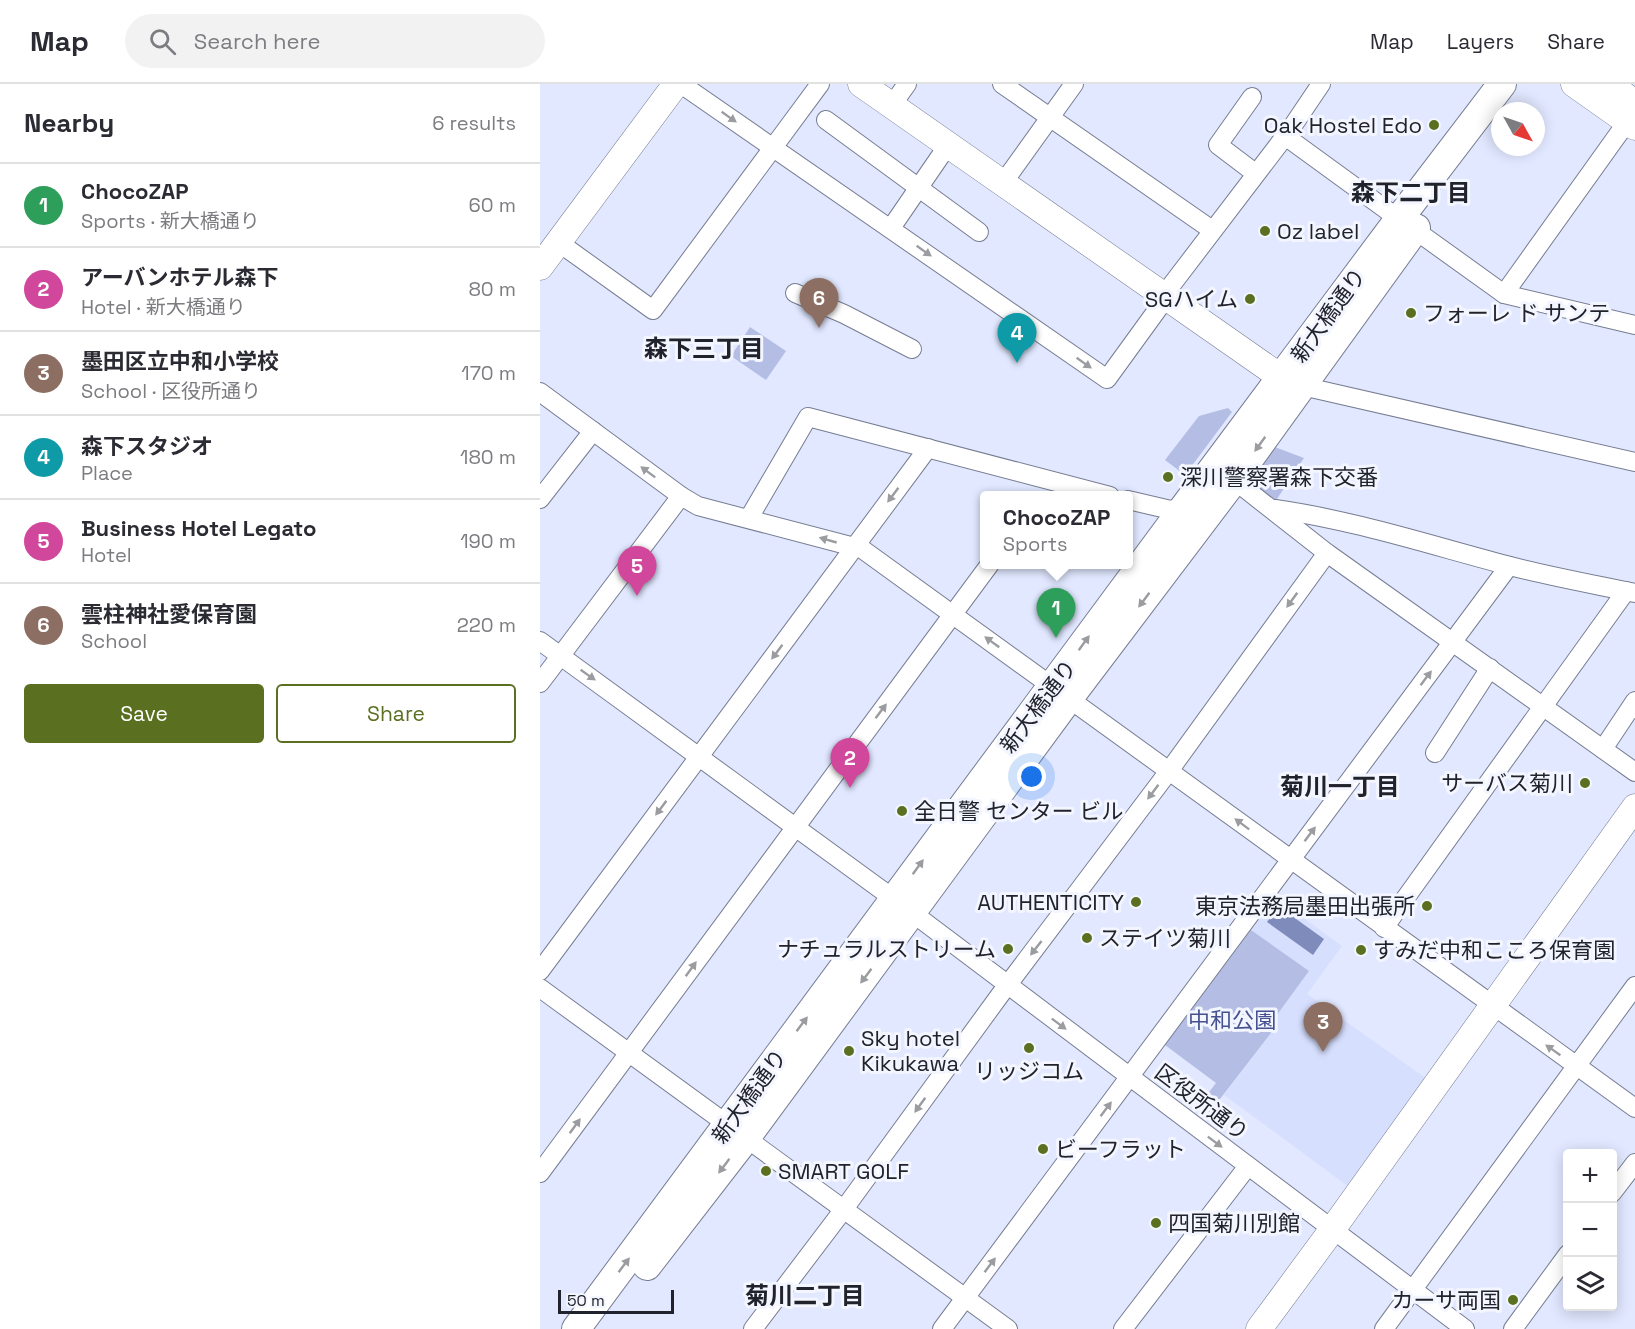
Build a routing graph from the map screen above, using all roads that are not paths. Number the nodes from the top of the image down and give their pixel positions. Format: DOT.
graph roads {
  1 [pos="679,84"];
  2 [pos="820,84"];
  3 [pos="861,84"];
  4 [pos="907,84"];
  5 [pos="1002,84"];
  6 [pos="1074,84"];
  7 [pos="1321,84"];
  8 [pos="1502,84"];
  9 [pos="1524,84"];
  10 [pos="1574,84"];
  11 [pos="1609,84"];
  12 [pos="1251,97"];
  13 [pos="1511,102"];
  14 [pos="892,105"];
  15 [pos="1049,117"];
  16 [pos="1632,117"];
  17 [pos="826,120"];
  18 [pos="1491,126"];
  19 [pos="1285,135"];
  20 [pos="948,145"];
  21 [pos="772,147"];
  22 [pos="1255,173"];
  23 [pos="1003,183"];
  24 [pos="918,189"];
  25 [pos="1407,224"];
  26 [pos="891,228"];
  27 [pos="1212,230"];
  28 [pos="979,232"];
  29 [pos="558,243"];
  30 [pos="540,267"];
  31 [pos="795,293"];
  32 [pos="1504,294"];
  33 [pos="1165,296"];
  34 [pos="1635,325"];
  35 [pos="912,349"];
  36 [pos="1292,382"];
  37 [pos="540,392"];
  38 [pos="592,431"];
  39 [pos="928,448"];
  40 [pos="1635,462"];
  41 [pos="1052,480"];
  42 [pos="1234,480"];
  43 [pos="1044,491"];
  44 [pos="1095,491"];
  45 [pos="681,496"];
  46 [pos="540,499"];
  47 [pos="1133,501"];
  48 [pos="1185,506"];
  49 [pos="1273,509"];
  50 [pos="749,518"];
  51 [pos="854,548"];
  52 [pos="1327,553"];
  53 [pos="1509,566"];
  54 [pos="986,569"];
  55 [pos="1631,592"];
  56 [pos="953,614"];
  57 [pos="540,641"];
  58 [pos="1454,641"];
  59 [pos="560,655"];
  60 [pos="1490,668"];
  61 [pos="540,683"];
  62 [pos="1061,692"];
  63 [pos="1635,701"];
  64 [pos="1543,707"];
  65 [pos="1603,749"];
  66 [pos="1435,753"];
  67 [pos="699,757"];
  68 [pos="1169,771"];
  69 [pos="1635,772"];
  70 [pos="1635,807"];
  71 [pos="795,827"];
  72 [pos="1291,860"];
  73 [pos="903,906"];
  74 [pos="1384,928"];
  75 [pos="540,971"];
  76 [pos="1008,985"];
  77 [pos="1635,986"];
  78 [pos="540,988"];
  79 [pos="1493,1005"];
  80 [pos="628,1053"];
  81 [pos="1576,1067"];
  82 [pos="1129,1078"];
  83 [pos="1635,1108"];
  84 [pos="737,1131"];
  85 [pos="1635,1162"];
  86 [pos="1248,1166"];
  87 [pos="540,1173"];
  88 [pos="1617,1186"];
  89 [pos="844,1209"];
  90 [pos="1332,1230"];
  91 [pos="1566,1257"];
  92 [pos="1413,1290"];
  93 [pos="965,1298"];
  94 [pos="576,1329"];
  95 [pos="599,1329"];
  96 [pos="753,1329"];
  97 [pos="942,1329"];
  98 [pos="1008,1329"];
  99 [pos="1123,1329"];
  100 [pos="1259,1329"];
  101 [pos="1384,1329"];
  102 [pos="1465,1329"];
  103 [pos="1513,1329"];
  1 -- 21 [label="street, one-way"];
  1 -- 29 [label="street"];
  2 -- 21 [label="street"];
  3 -- 14 [label="street"];
  4 -- 14 [label="street"];
  5 -- 15 [label="street"];
  6 -- 15 [label="street"];
  7 -- 19 [label="street"];
  8 -- 25 [label="main road, 新大橋通り"];
  9 -- 13 [label="main road"];
  10 -- 16 [label="street"];
  11 -- 16 [label="street"];
  12 -- 22 [label="street"];
  14 -- 20 [label="street"];
  15 -- 23 [label="street"];
  15 -- 27 [label="street"];
  16 -- 32 [label="street"];
  17 -- 24 [label="street"];
  18 -- 25 [label="main road, 新大橋通り"];
  19 -- 22 [label="street"];
  19 -- 25 [label="street"];
  20 -- 23 [label="street"];
  20 -- 24 [label="street"];
  21 -- 26 [label="street"];
  21 -- 29 [label="street"];
  22 -- 27 [label="street"];
  23 -- 33 [label="street"];
  24 -- 26 [label="street"];
  24 -- 28 [label="street"];
  25 -- 32 [label="street"];
  25 -- 36 [label="main road, 新大橋通り"];
  26 -- 33 [label="street, one-way"];
  27 -- 33 [label="street"];
  29 -- 30 [label="street"];
  31 -- 35 [label="street"];
  32 -- 34 [label="street"];
  33 -- 36 [label="street"];
  36 -- 40 [label="street"];
  36 -- 42 [label="main road, 新大橋通り, one-way"];
  36 -- 48 [label="main road, 新大橋通り"];
  37 -- 38 [label="street"];
  45 -- 38 [label="street, one-way"];
  38 -- 46 [label="street"];
  39 -- 41 [label="street"];
  39 -- 50 [label="street"];
  39 -- 51 [label="street, one-way"];
  41 -- 43 [label="street"];
  41 -- 44 [label="street"];
  42 -- 49 [label="street"];
  42 -- 62 [label="main road, 新大橋通り, one-way"];
  45 -- 50 [label="street"];
  45 -- 59 [label="street"];
  47 -- 48 [label="street"];
  62 -- 48 [label="main road, 新大橋通り, one-way"];
  49 -- 52 [label="street"];
  49 -- 53 [label="street"];
  51 -- 50 [label="street, one-way"];
  51 -- 56 [label="street"];
  51 -- 67 [label="street, one-way"];
  52 -- 58 [label="street"];
  52 -- 68 [label="street, one-way"];
  53 -- 55 [label="street"];
  53 -- 58 [label="street"];
  54 -- 56 [label="street"];
  55 -- 64 [label="street"];
  62 -- 56 [label="street, one-way"];
  71 -- 56 [label="street, one-way"];
  57 -- 59 [label="street, 区役所通り"];
  58 -- 60 [label="street"];
  72 -- 58 [label="street, one-way"];
  59 -- 61 [label="street"];
  59 -- 67 [label="street, 区役所通り, one-way"];
  60 -- 64 [label="street"];
  60 -- 66 [label="street"];
  62 -- 68 [label="street"];
  62 -- 73 [label="main road, 新大橋通り"];
  63 -- 65 [label="street"];
  64 -- 65 [label="street"];
  64 -- 74 [label="street"];
  65 -- 69 [label="street"];
  67 -- 71 [label="street, 区役所通り"];
  67 -- 75 [label="street, one-way"];
  72 -- 68 [label="street, one-way"];
  68 -- 76 [label="street, one-way"];
  70 -- 79 [label="street"];
  71 -- 73 [label="street, 区役所通り"];
  80 -- 71 [label="street, one-way"];
  72 -- 74 [label="street"];
  72 -- 82 [label="street"];
  73 -- 76 [label="street, 区役所通り"];
  73 -- 84 [label="main road, 新大橋通り"];
  74 -- 79 [label="street"];
  76 -- 82 [label="street, 区役所通り, one-way"];
  76 -- 89 [label="street, one-way"];
  77 -- 81 [label="street"];
  78 -- 80 [label="street"];
  81 -- 79 [label="street, one-way"];
  79 -- 90 [label="street"];
  80 -- 84 [label="street"];
  87 -- 80 [label="street, one-way"];
  81 -- 83 [label="street"];
  81 -- 92 [label="street"];
  82 -- 86 [label="street, 区役所通り, one-way"];
  93 -- 82 [label="street, one-way"];
  84 -- 89 [label="street"];
  94 -- 84 [label="main road, 新大橋通り, one-way"];
  84 -- 95 [label="main road, 新大橋通り, one-way"];
  85 -- 88 [label="street"];
  86 -- 90 [label="street, 区役所通り"];
  86 -- 99 [label="street"];
  89 -- 93 [label="street"];
  89 -- 96 [label="street"];
  90 -- 92 [label="street, 区役所通り"];
  90 -- 100 [label="street"];
  91 -- 103 [label="street"];
  92 -- 101 [label="street"];
  92 -- 102 [label="street, 区役所通り"];
  93 -- 97 [label="street"];
  93 -- 98 [label="street"];
}
